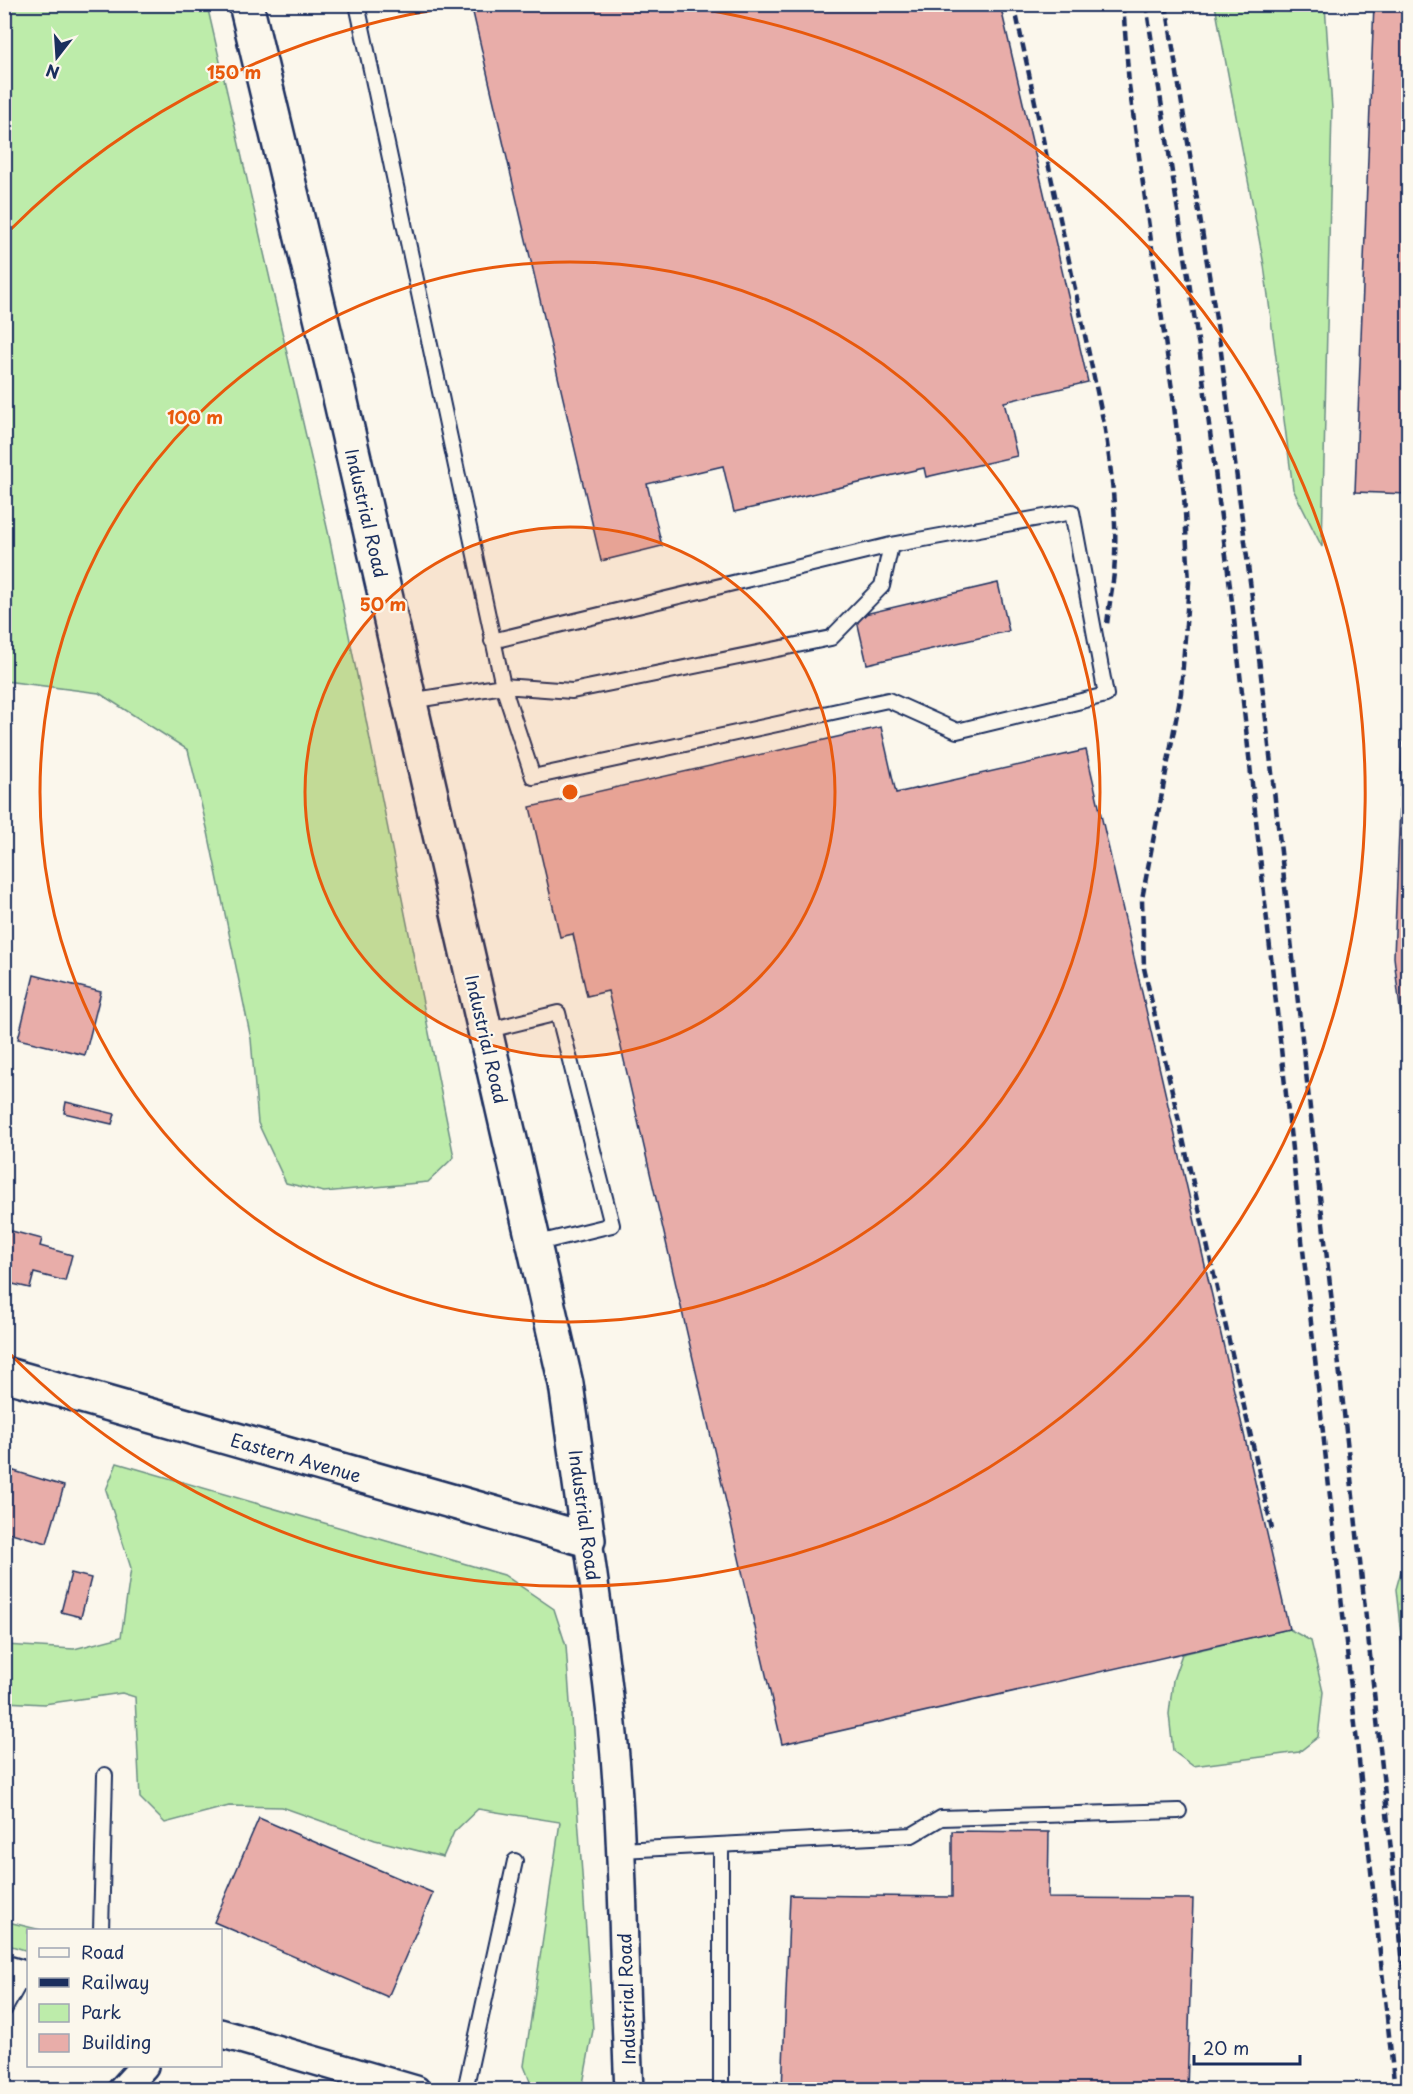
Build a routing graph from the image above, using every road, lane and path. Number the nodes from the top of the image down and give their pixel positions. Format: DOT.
graph roads {
  1 [pos="246,4"];
  2 [pos="357,4"];
  3 [pos="891,545"];
  4 [pos="492,641"];
  5 [pos="503,686"];
  6 [pos="410,701"];
  7 [pos="485,1031"];
  8 [pos="534,1244"];
  9 [pos="4,1374"];
  10 [pos="588,1540"];
  11 [pos="105,1775"];
  12 [pos="1179,1811"];
  13 [pos="721,1845"];
  14 [pos="621,1851"];
  15 [pos="515,1861"];
  16 [pos="101,1929"];
  17 [pos="19,1974"];
  18 [pos="4,2010"];
  19 [pos="222,2034"];
  20 [pos="143,2067"];
  21 [pos="122,2090"];
  22 [pos="416,2090"];
  23 [pos="465,2090"];
  24 [pos="629,2090"];
  25 [pos="721,2090"];
  1 -- 6 [label="street, Industrial Road"];
  2 -- 4 [label="lane"];
  3 -- 4 [label="lane"];
  3 -- 5 [label="lane"];
  3 -- 5 [label="lane"];
  4 -- 5 [label="lane"];
  5 -- 6 [label="lane"];
  6 -- 7 [label="street, Industrial Road"];
  7 -- 8 [label="street, Industrial Road"];
  7 -- 8 [label="lane"];
  8 -- 10 [label="street, Industrial Road"];
  9 -- 10 [label="street, Eastern Avenue"];
  10 -- 14 [label="street, Industrial Road"];
  11 -- 16 [label="lane"];
  12 -- 13 [label="lane"];
  13 -- 14 [label="lane"];
  13 -- 25 [label="lane"];
  14 -- 24 [label="street, Industrial Road"];
  15 -- 23 [label="lane"];
  17 -- 18 [label="lane"];
  19 -- 22 [label="street"];
  20 -- 21 [label="street"];
}
